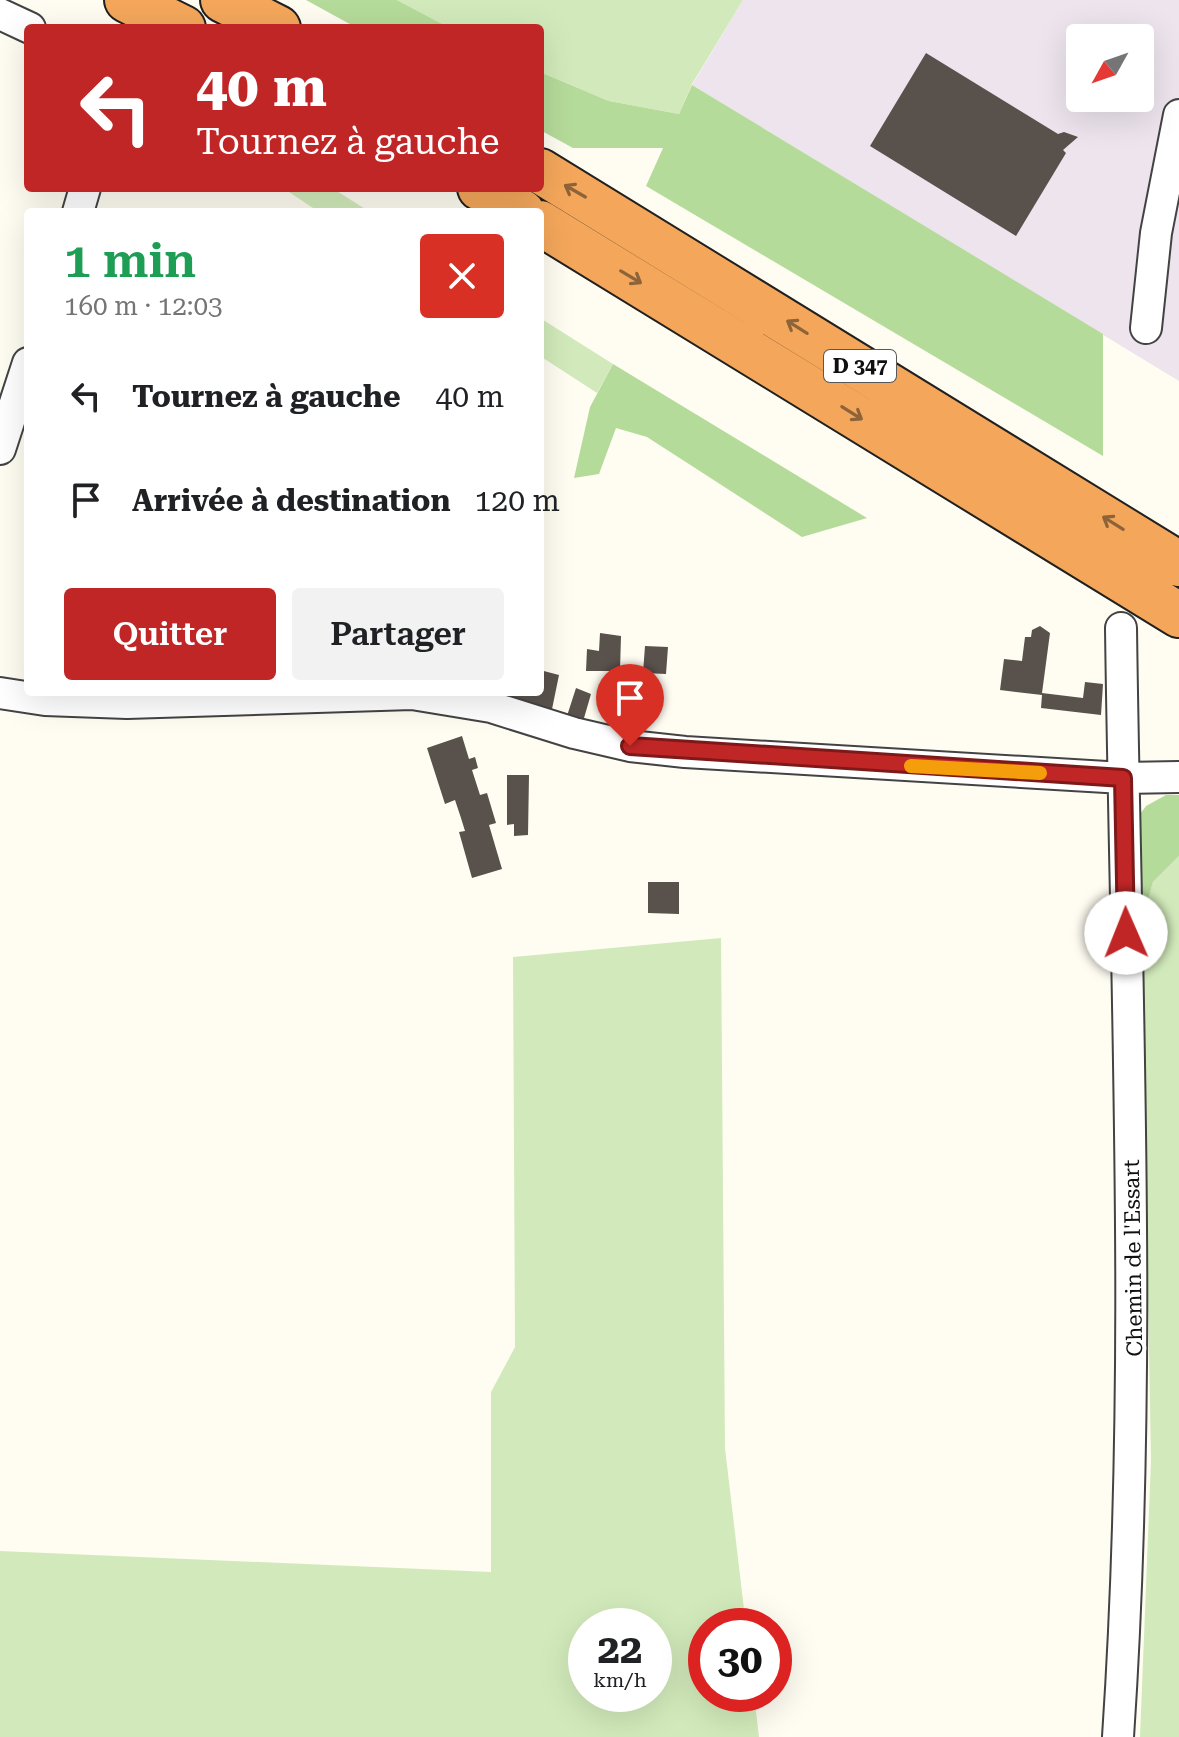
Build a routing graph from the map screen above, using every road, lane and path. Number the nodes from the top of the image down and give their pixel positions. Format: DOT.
graph roads {
  1 [pos="127,0"];
  2 [pos="223,0"];
  3 [pos="0,14"];
  4 [pos="175,24"];
  5 [pos="270,24"];
  6 [pos="24,25"];
  7 [pos="1179,115"];
  8 [pos="544,173"];
  9 [pos="487,192"];
  10 [pos="515,208"];
  11 [pos="544,225"];
  12 [pos="1146,328"];
  13 [pos="24,375"];
  14 [pos="0,449"];
  15 [pos="1179,564"];
  16 [pos="1179,615"];
  17 [pos="1121,628"];
  18 [pos="0,693"];
  19 [pos="349,696"];
  20 [pos="424,696"];
  21 [pos="1179,777"];
  22 [pos="1123,778"];
  23 [pos="1118,1737"];
  1 -- 4 [label="highway"];
  2 -- 5 [label="highway"];
  3 -- 6 [label="street"];
  7 -- 12 [label="street"];
  15 -- 8 [label="highway, D 347, one-way"];
  9 -- 10 [label="highway"];
  11 -- 16 [label="highway, D 347, one-way"];
  13 -- 14 [label="street"];
  17 -- 22 [label="street, Chemin de l'Essart"];
  18 -- 19 [label="street"];
  20 -- 22 [label="street"];
  21 -- 22 [label="street"];
  22 -- 23 [label="street, Chemin de l'Essart"];
}
